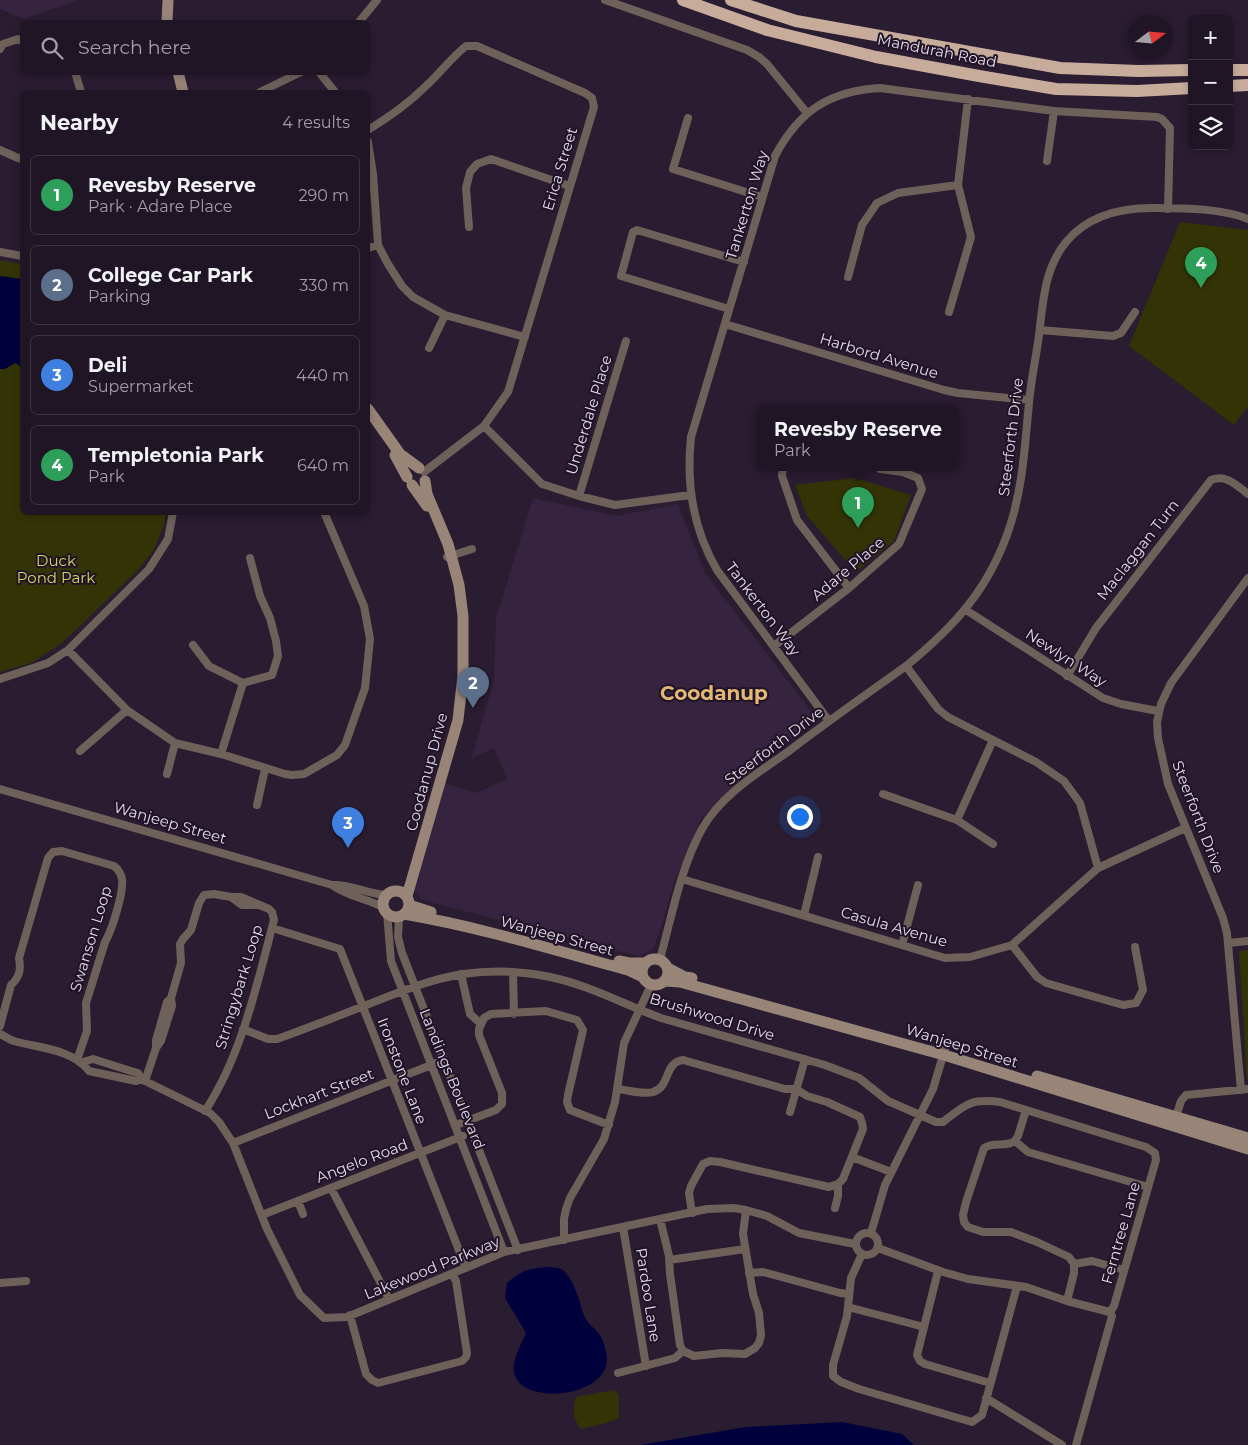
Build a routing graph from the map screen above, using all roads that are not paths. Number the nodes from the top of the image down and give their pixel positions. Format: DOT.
graph roads {
  1 [pos="168,0"];
  2 [pos="174,0"];
  3 [pos="377,0"];
  4 [pos="605,0"];
  5 [pos="684,0"];
  6 [pos="730,0"];
  7 [pos="167,20"];
  8 [pos="173,20"];
  9 [pos="361,20"];
  10 [pos="20,40"];
  11 [pos="0,48"];
  12 [pos="1188,70"];
  13 [pos="1233,70"];
  14 [pos="1248,70"];
  15 [pos="76,75"];
  16 [pos="173,75"];
  17 [pos="179,75"];
  18 [pos="289,75"];
  19 [pos="320,75"];
  20 [pos="1248,85"];
  21 [pos="1233,86"];
  22 [pos="1188,88"];
  23 [pos="80,90"];
  24 [pos="176,90"];
  25 [pos="182,90"];
  26 [pos="263,90"];
  27 [pos="332,90"];
  28 [pos="968,99"];
  29 [pos="1054,111"];
  30 [pos="807,113"];
  31 [pos="688,118"];
  32 [pos="370,129"];
  33 [pos="0,150"];
  34 [pos="20,158"];
  35 [pos="1047,162"];
  36 [pos="370,170"];
  37 [pos="958,185"];
  38 [pos="569,186"];
  39 [pos="762,196"];
  40 [pos="1168,209"];
  41 [pos="1248,219"];
  42 [pos="469,227"];
  43 [pos="378,245"];
  44 [pos="370,247"];
  45 [pos="0,252"];
  46 [pos="20,256"];
  47 [pos="744,262"];
  48 [pos="848,278"];
  49 [pos="729,310"];
  50 [pos="949,312"];
  51 [pos="1135,312"];
  52 [pos="445,315"];
  53 [pos="725,324"];
  54 [pos="1040,330"];
  55 [pos="525,337"];
  56 [pos="626,341"];
  57 [pos="429,348"];
  58 [pos="1029,400"];
  59 [pos="370,411"];
  60 [pos="370,420"];
  61 [pos="484,426"];
  62 [pos="783,471"];
  63 [pos="895,471"];
  64 [pos="422,474"];
  65 [pos="410,481"];
  66 [pos="1248,494"];
  67 [pos="690,495"];
  68 [pos="579,496"];
  69 [pos="173,515"];
  70 [pos="325,515"];
  71 [pos="472,549"];
  72 [pos="449,556"];
  73 [pos="250,558"];
  74 [pos="1248,578"];
  75 [pos="849,588"];
  76 [pos="966,610"];
  77 [pos="193,645"];
  78 [pos="774,646"];
  79 [pos="68,650"];
  80 [pos="906,666"];
  81 [pos="1067,676"];
  82 [pos="0,679"];
  83 [pos="243,683"];
  84 [pos="127,710"];
  85 [pos="1158,711"];
  86 [pos="829,721"];
  87 [pos="993,740"];
  88 [pos="175,743"];
  89 [pos="80,751"];
  90 [pos="221,754"];
  91 [pos="265,769"];
  92 [pos="167,774"];
  93 [pos="0,790"];
  94 [pos="883,794"];
  95 [pos="257,805"];
  96 [pos="957,820"];
  97 [pos="1186,828"];
  98 [pos="993,844"];
  99 [pos="818,857"];
  100 [pos="1098,868"];
  101 [pos="682,880"];
  102 [pos="918,884"];
  103 [pos="332,885"];
  104 [pos="386,905"];
  105 [pos="404,905"];
  106 [pos="804,915"];
  107 [pos="272,928"];
  108 [pos="1248,941"];
  109 [pos="1228,943"];
  110 [pos="902,945"];
  111 [pos="1012,945"];
  112 [pos="1135,947"];
  113 [pos="660,959"];
  114 [pos="645,963"];
  115 [pos="668,968"];
  116 [pos="513,972"];
  117 [pos="461,974"];
  118 [pos="647,981"];
  119 [pos="665,982"];
  120 [pos="415,987"];
  121 [pos="402,991"];
  122 [pos="362,1007"];
  123 [pos="639,1010"];
  124 [pos="514,1014"];
  125 [pos="480,1023"];
  126 [pos="0,1026"];
  127 [pos="243,1030"];
  128 [pos="0,1034"];
  129 [pos="944,1052"];
  130 [pos="805,1059"];
  131 [pos="444,1060"];
  132 [pos="80,1061"];
  133 [pos="432,1064"];
  134 [pos="143,1080"];
  135 [pos="391,1081"];
  136 [pos="618,1089"];
  137 [pos="796,1089"];
  138 [pos="1244,1089"];
  139 [pos="1026,1110"];
  140 [pos="204,1111"];
  141 [pos="790,1112"];
  142 [pos="919,1116"];
  143 [pos="468,1121"];
  144 [pos="1175,1122"];
  145 [pos="609,1124"];
  146 [pos="456,1125"];
  147 [pos="472,1133"];
  148 [pos="461,1137"];
  149 [pos="1248,1138"];
  150 [pos="1015,1141"];
  151 [pos="232,1143"];
  152 [pos="1248,1148"];
  153 [pos="419,1153"];
  154 [pos="852,1157"];
  155 [pos="1156,1160"];
  156 [pos="891,1172"];
  157 [pos="838,1184"];
  158 [pos="331,1188"];
  159 [pos="1148,1188"];
  160 [pos="298,1201"];
  161 [pos="835,1208"];
  162 [pos="746,1210"];
  163 [pos="692,1212"];
  164 [pos="303,1214"];
  165 [pos="262,1215"];
  166 [pos="660,1219"];
  167 [pos="623,1227"];
  168 [pos="871,1233"];
  169 [pos="564,1240"];
  170 [pos="855,1244"];
  171 [pos="878,1248"];
  172 [pos="745,1249"];
  173 [pos="518,1250"];
  174 [pos="504,1252"];
  175 [pos="862,1254"];
  176 [pos="669,1260"];
  177 [pos="1074,1264"];
  178 [pos="466,1268"];
  179 [pos="1124,1270"];
  180 [pos="938,1271"];
  181 [pos="749,1273"];
  182 [pos="452,1274"];
  183 [pos="26,1282"];
  184 [pos="0,1284"];
  185 [pos="1017,1286"];
  186 [pos="849,1294"];
  187 [pos="389,1299"];
  188 [pos="1068,1301"];
  189 [pos="848,1307"];
  190 [pos="1110,1312"];
  191 [pos="350,1315"];
  192 [pos="924,1327"];
  193 [pos="683,1351"];
  194 [pos="646,1366"];
  195 [pos="618,1373"];
  196 [pos="990,1383"];
  197 [pos="986,1398"];
  198 [pos="1062,1445"];
  199 [pos="1076,1445"];
  1 -- 7 [label="main road"];
  2 -- 8 [label="main road"];
  3 -- 9 [label="street"];
  4 -- 30 [label="street"];
  5 -- 22 [label="highway, Mandurah Road"];
  6 -- 12 [label="highway, Mandurah Road"];
  10 -- 11 [label="street"];
  13 -- 14 [label="highway"];
  15 -- 23 [label="street"];
  16 -- 24 [label="main road"];
  17 -- 25 [label="main road"];
  18 -- 26 [label="street"];
  19 -- 27 [label="street"];
  20 -- 21 [label="highway"];
  28 -- 29 [label="street, Tankerton Way"];
  28 -- 30 [label="street, Tankerton Way"];
  28 -- 37 [label="street"];
  29 -- 35 [label="street"];
  29 -- 40 [label="street, Tankerton Way"];
  30 -- 39 [label="street, Tankerton Way"];
  31 -- 39 [label="street"];
  32 -- 38 [label="street, Erica Street"];
  33 -- 34 [label="street"];
  36 -- 43 [label="street"];
  37 -- 48 [label="street"];
  37 -- 50 [label="street"];
  38 -- 42 [label="street"];
  38 -- 55 [label="street, Erica Street"];
  39 -- 47 [label="street, Tankerton Way"];
  40 -- 41 [label="street, Steerforth Drive"];
  40 -- 54 [label="street, Steerforth Drive"];
  43 -- 44 [label="street"];
  43 -- 52 [label="street"];
  45 -- 46 [label="street"];
  47 -- 49 [label="street, Tankerton Way"];
  47 -- 49 [label="street"];
  49 -- 53 [label="street, Tankerton Way"];
  51 -- 54 [label="street"];
  52 -- 55 [label="street"];
  52 -- 57 [label="street"];
  53 -- 58 [label="street, Harbord Avenue"];
  53 -- 67 [label="street, Tankerton Way"];
  54 -- 58 [label="street, Steerforth Drive"];
  55 -- 61 [label="street, Erica Street"];
  56 -- 68 [label="street, Underdale Place"];
  58 -- 76 [label="street, Steerforth Drive"];
  59 -- 64 [label="main road"];
  60 -- 65 [label="main road, Coodanup Drive"];
  61 -- 64 [label="street, Erica Street"];
  61 -- 68 [label="street"];
  62 -- 75 [label="street"];
  63 -- 75 [label="street, Adare Place"];
  64 -- 65 [label="main road"];
  64 -- 65 [label="main road"];
  64 -- 72 [label="main road, Coodanup Drive"];
  65 -- 72 [label="main road, Coodanup Drive"];
  66 -- 81 [label="street, Maclaggan Turn"];
  67 -- 68 [label="street"];
  67 -- 78 [label="street, Tankerton Way"];
  69 -- 79 [label="street"];
  70 -- 91 [label="street"];
  71 -- 72 [label="street"];
  72 -- 105 [label="main road, Coodanup Drive"];
  73 -- 83 [label="street"];
  74 -- 85 [label="street, Steerforth Drive"];
  75 -- 78 [label="street, Adare Place"];
  76 -- 80 [label="street, Steerforth Drive"];
  76 -- 81 [label="street, Newlyn Way"];
  77 -- 83 [label="street"];
  78 -- 86 [label="street, Tankerton Way"];
  79 -- 82 [label="street"];
  79 -- 84 [label="street"];
  80 -- 86 [label="street, Steerforth Drive"];
  80 -- 87 [label="street"];
  81 -- 85 [label="street, Newlyn Way"];
  83 -- 90 [label="street"];
  84 -- 88 [label="street"];
  84 -- 89 [label="street"];
  85 -- 97 [label="street, Steerforth Drive"];
  86 -- 101 [label="street, Steerforth Drive"];
  87 -- 96 [label="street"];
  87 -- 100 [label="street"];
  88 -- 90 [label="street"];
  88 -- 92 [label="street"];
  90 -- 91 [label="street"];
  91 -- 95 [label="street"];
  93 -- 103 [label="street, Wanjeep Street"];
  94 -- 96 [label="street"];
  96 -- 98 [label="street"];
  97 -- 100 [label="street, Casula Avenue"];
  97 -- 109 [label="street, Steerforth Drive"];
  99 -- 106 [label="street"];
  100 -- 111 [label="street, Casula Avenue"];
  101 -- 106 [label="street, Casula Avenue"];
  101 -- 113 [label="street, Steerforth Drive"];
  102 -- 110 [label="street"];
  103 -- 104 [label="street, Wanjeep Street"];
  103 -- 104 [label="street, Wanjeep Street"];
  104 -- 105 [label="main road"];
  104 -- 105 [label="main road"];
  104 -- 121 [label="street, Landings Boulevard"];
  105 -- 114 [label="main road, Wanjeep Street"];
  105 -- 118 [label="main road, Wanjeep Street"];
  105 -- 120 [label="street, Landings Boulevard"];
  106 -- 110 [label="street, Casula Avenue"];
  107 -- 122 [label="street, Ironstone Lane"];
  107 -- 127 [label="street, Stringybark Loop"];
  107 -- 134 [label="street, Stringybark Loop"];
  108 -- 109 [label="street"];
  109 -- 138 [label="street, Steerforth Drive"];
  110 -- 111 [label="street, Casula Avenue"];
  111 -- 112 [label="street"];
  113 -- 114 [label="main road"];
  113 -- 115 [label="main road"];
  114 -- 118 [label="main road"];
  115 -- 119 [label="main road"];
  115 -- 129 [label="main road, Wanjeep Street"];
  116 -- 117 [label="street, Brushwood Drive"];
  116 -- 123 [label="street, Brushwood Drive"];
  116 -- 124 [label="street"];
  117 -- 120 [label="street, Brushwood Drive"];
  117 -- 125 [label="street"];
  118 -- 119 [label="main road"];
  118 -- 123 [label="street"];
  119 -- 129 [label="main road, Wanjeep Street"];
  120 -- 121 [label="street, Brushwood Drive"];
  120 -- 131 [label="street, Landings Boulevard"];
  121 -- 122 [label="street, Brushwood Drive"];
  121 -- 133 [label="street, Landings Boulevard"];
  122 -- 127 [label="street, Brushwood Drive"];
  122 -- 135 [label="street, Ironstone Lane"];
  123 -- 130 [label="street, Brushwood Drive"];
  123 -- 136 [label="street"];
  124 -- 125 [label="street"];
  124 -- 145 [label="street"];
  125 -- 143 [label="street"];
  126 -- 132 [label="street, Swanson Loop"];
  127 -- 140 [label="street, Stringybark Loop"];
  128 -- 132 [label="street, Lakewood Parkway"];
  129 -- 142 [label="street"];
  129 -- 144 [label="main road, Wanjeep Street"];
  130 -- 137 [label="street"];
  130 -- 142 [label="street, Brushwood Drive"];
  131 -- 133 [label="street, Lockhart Street"];
  131 -- 143 [label="street, Landings Boulevard"];
  132 -- 134 [label="street, Lakewood Parkway"];
  132 -- 134 [label="street, Lakewood Parkway"];
  133 -- 135 [label="street, Lockhart Street"];
  133 -- 146 [label="street, Landings Boulevard"];
  134 -- 140 [label="street, Lakewood Parkway"];
  135 -- 151 [label="street, Lockhart Street"];
  135 -- 153 [label="street, Ironstone Lane"];
  136 -- 137 [label="street"];
  136 -- 145 [label="street"];
  137 -- 141 [label="street"];
  137 -- 154 [label="street"];
  138 -- 144 [label="street"];
  139 -- 142 [label="street, Brushwood Drive"];
  139 -- 150 [label="street"];
  139 -- 155 [label="street, Brushwood Drive"];
  140 -- 151 [label="street, Lakewood Parkway"];
  142 -- 156 [label="street"];
  143 -- 146 [label="street"];
  143 -- 147 [label="street, Landings Boulevard"];
  144 -- 149 [label="main road, Wanjeep Street"];
  144 -- 152 [label="main road, Wanjeep Street"];
  145 -- 169 [label="street"];
  146 -- 148 [label="street, Landings Boulevard"];
  147 -- 148 [label="street, Angelo Road"];
  147 -- 173 [label="street, Landings Boulevard"];
  148 -- 153 [label="street, Angelo Road"];
  148 -- 174 [label="street, Landings Boulevard"];
  150 -- 159 [label="street"];
  150 -- 177 [label="street"];
  151 -- 165 [label="street, Lakewood Parkway"];
  153 -- 158 [label="street, Angelo Road"];
  153 -- 178 [label="street, Ironstone Lane"];
  154 -- 156 [label="street"];
  154 -- 157 [label="street"];
  155 -- 159 [label="street, Ferntree Lane"];
  156 -- 168 [label="street"];
  157 -- 161 [label="street"];
  157 -- 163 [label="street"];
  158 -- 160 [label="street, Angelo Road"];
  158 -- 187 [label="street"];
  159 -- 179 [label="street, Ferntree Lane"];
  160 -- 164 [label="street"];
  160 -- 165 [label="street, Angelo Road"];
  162 -- 163 [label="street, Lakewood Parkway"];
  162 -- 170 [label="street, Lakewood Parkway"];
  162 -- 172 [label="street"];
  163 -- 166 [label="street, Lakewood Parkway"];
  165 -- 191 [label="street, Lakewood Parkway"];
  166 -- 167 [label="street, Lakewood Parkway"];
  166 -- 176 [label="street"];
  167 -- 169 [label="street, Lakewood Parkway"];
  167 -- 194 [label="street, Pardoo Lane"];
  168 -- 170 [label="street"];
  168 -- 171 [label="street"];
  169 -- 173 [label="street, Lakewood Parkway"];
  170 -- 175 [label="street"];
  171 -- 175 [label="street"];
  171 -- 180 [label="street"];
  172 -- 176 [label="street"];
  172 -- 181 [label="street"];
  173 -- 174 [label="street, Lakewood Parkway"];
  174 -- 178 [label="street, Lakewood Parkway"];
  175 -- 186 [label="street"];
  176 -- 193 [label="street"];
  177 -- 179 [label="street"];
  177 -- 188 [label="street"];
  178 -- 182 [label="street, Lakewood Parkway"];
  179 -- 190 [label="street, Ferntree Lane"];
  180 -- 185 [label="street"];
  180 -- 192 [label="street"];
  181 -- 186 [label="street"];
  181 -- 193 [label="street"];
  182 -- 187 [label="street, Lakewood Parkway"];
  182 -- 191 [label="street"];
  183 -- 184 [label="street"];
  185 -- 188 [label="street"];
  185 -- 196 [label="street"];
  186 -- 189 [label="street"];
  187 -- 191 [label="street, Lakewood Parkway"];
  188 -- 190 [label="street"];
  189 -- 192 [label="street"];
  189 -- 197 [label="street"];
  190 -- 199 [label="street, Ferntree Lane"];
  192 -- 196 [label="street"];
  193 -- 194 [label="street, Pardoo Lane"];
  194 -- 195 [label="street, Pardoo Lane"];
  196 -- 197 [label="street"];
  197 -- 198 [label="street"];
}
